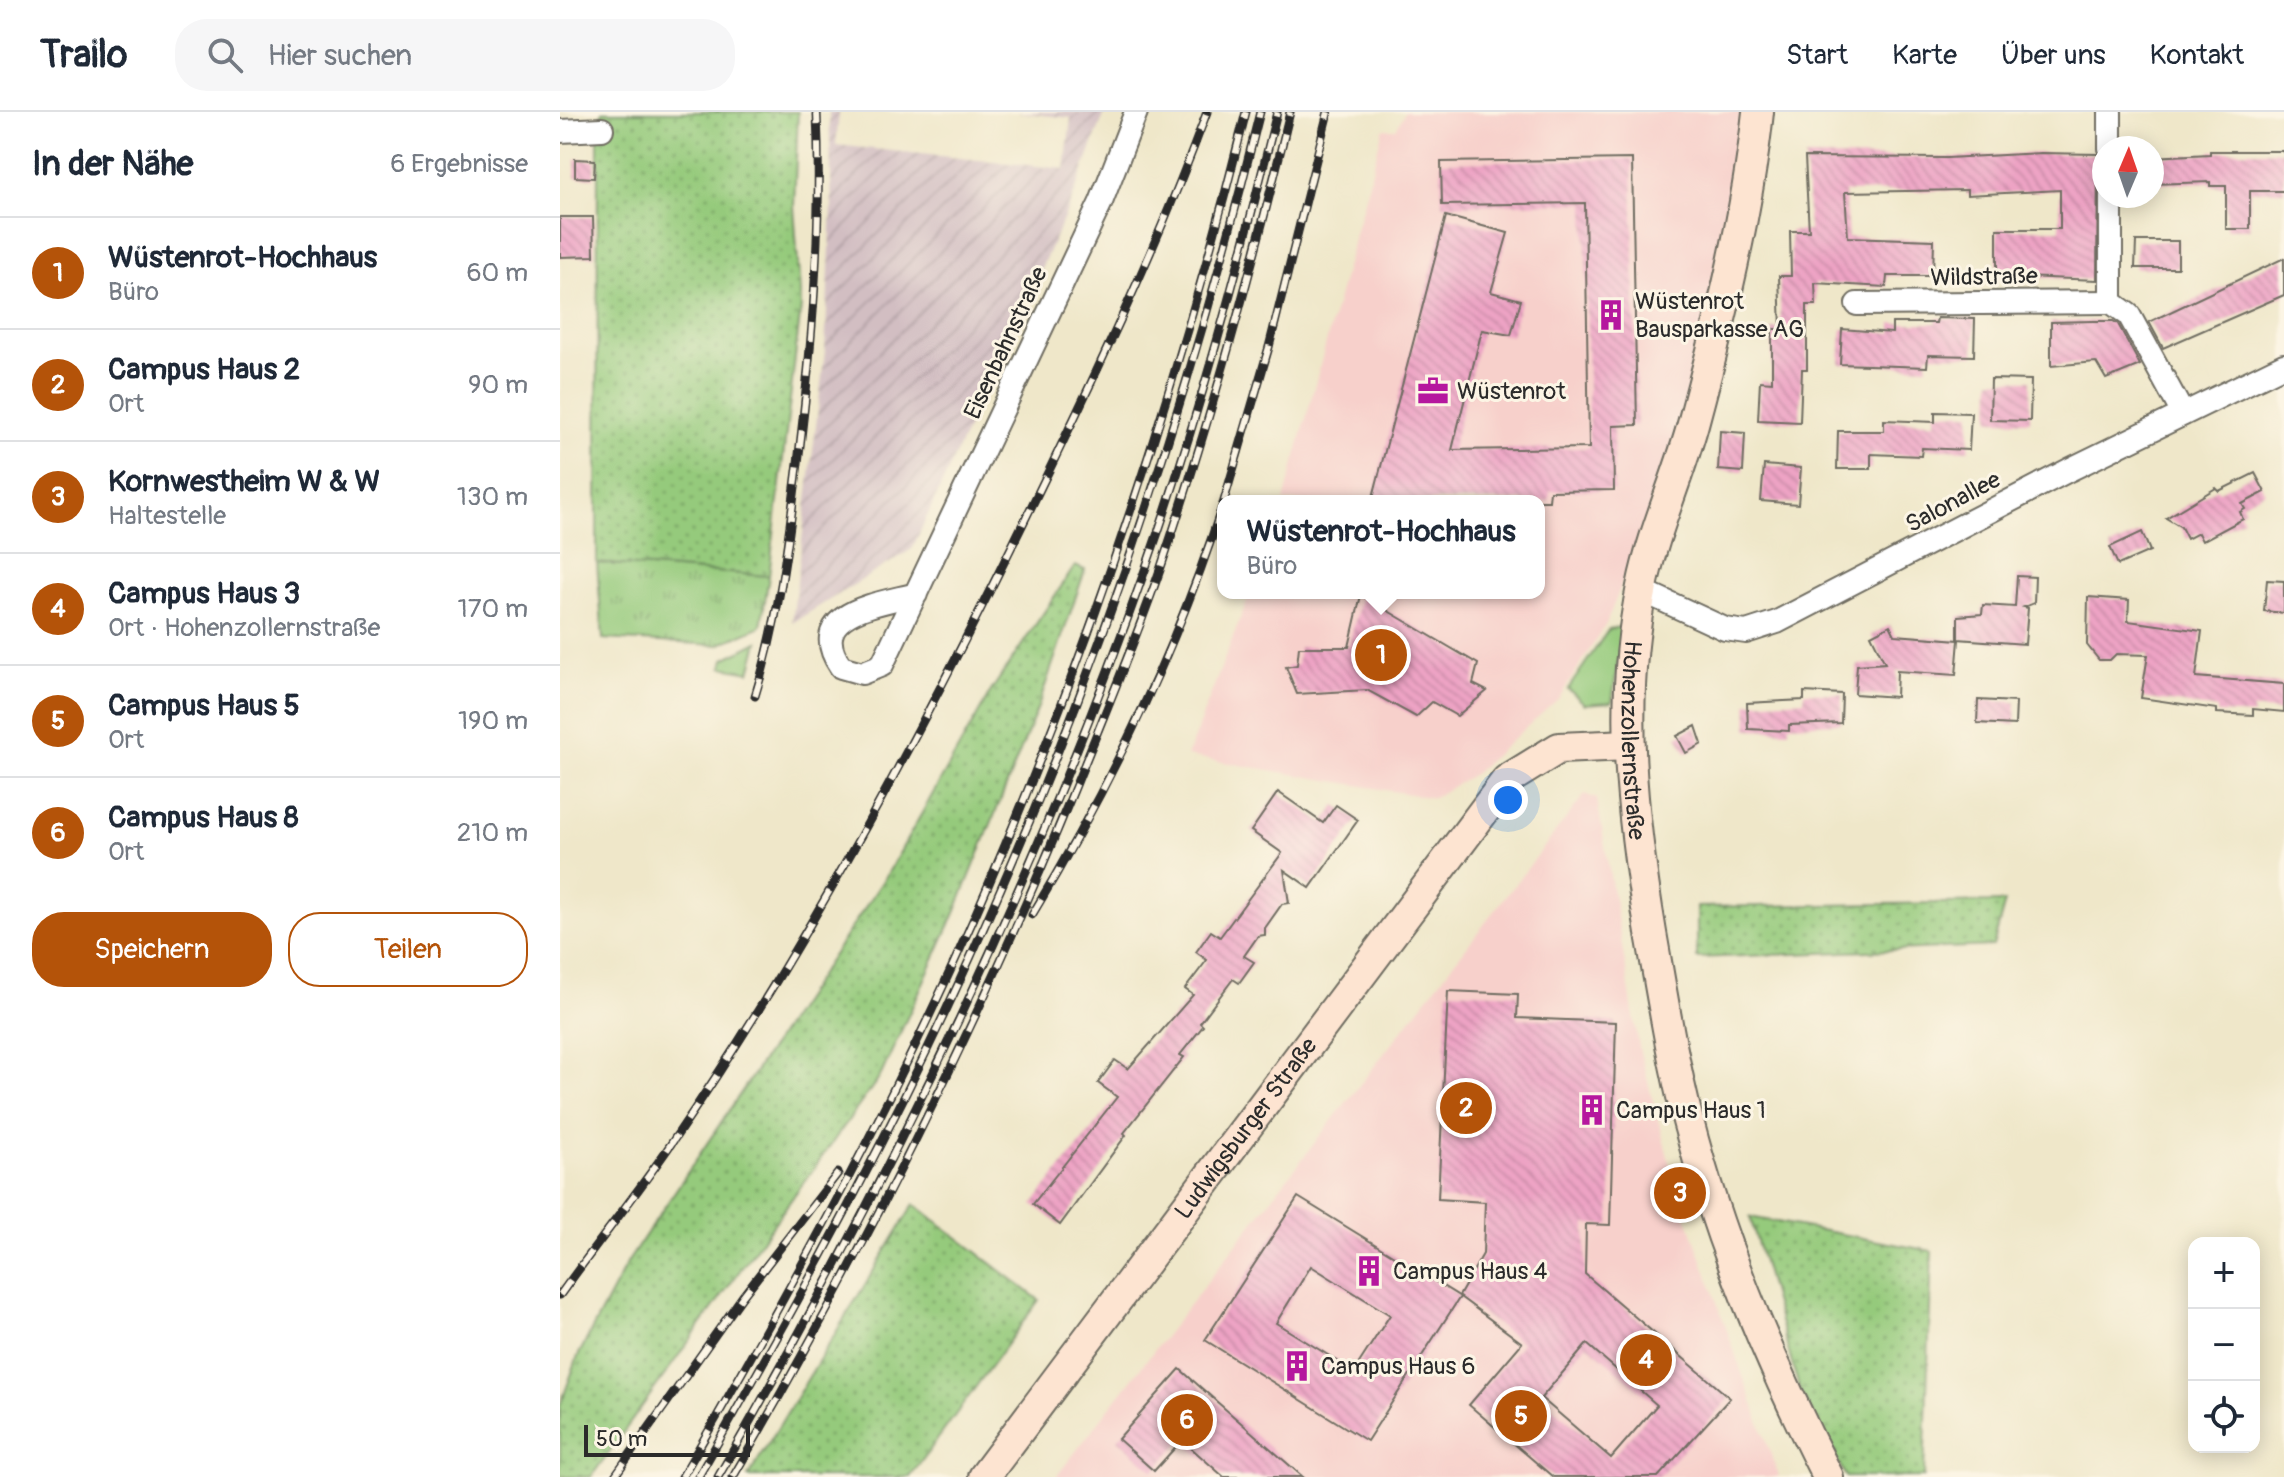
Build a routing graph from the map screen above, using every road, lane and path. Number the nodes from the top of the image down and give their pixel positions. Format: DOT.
graph roads {
  1 [pos="1136,112"];
  2 [pos="1758,112"];
  3 [pos="2110,112"];
  4 [pos="602,129"];
  5 [pos="560,131"];
  6 [pos="2110,136"];
  7 [pos="2111,208"];
  8 [pos="2111,302"];
  9 [pos="1857,304"];
  10 [pos="2284,365"];
  11 [pos="2183,414"];
  12 [pos="1644,581"];
  13 [pos="916,594"];
  14 [pos="1629,745"];
  15 [pos="984,1477"];
  16 [pos="1828,1477"];
  1 -- 13 [label="street, Eisenbahnstraße"];
  2 -- 12 [label="main road, Hohenzollernstraße"];
  3 -- 6 [label="street"];
  4 -- 5 [label="street"];
  7 -- 8 [label="street"];
  8 -- 9 [label="street, Wildstraße"];
  8 -- 11 [label="street"];
  10 -- 11 [label="street, Salonallee"];
  11 -- 12 [label="street, Salonallee"];
  12 -- 14 [label="main road, Hohenzollernstraße"];
  14 -- 15 [label="main road, Ludwigsburger Straße"];
  14 -- 16 [label="main road, Hohenzollernstraße"];
}
